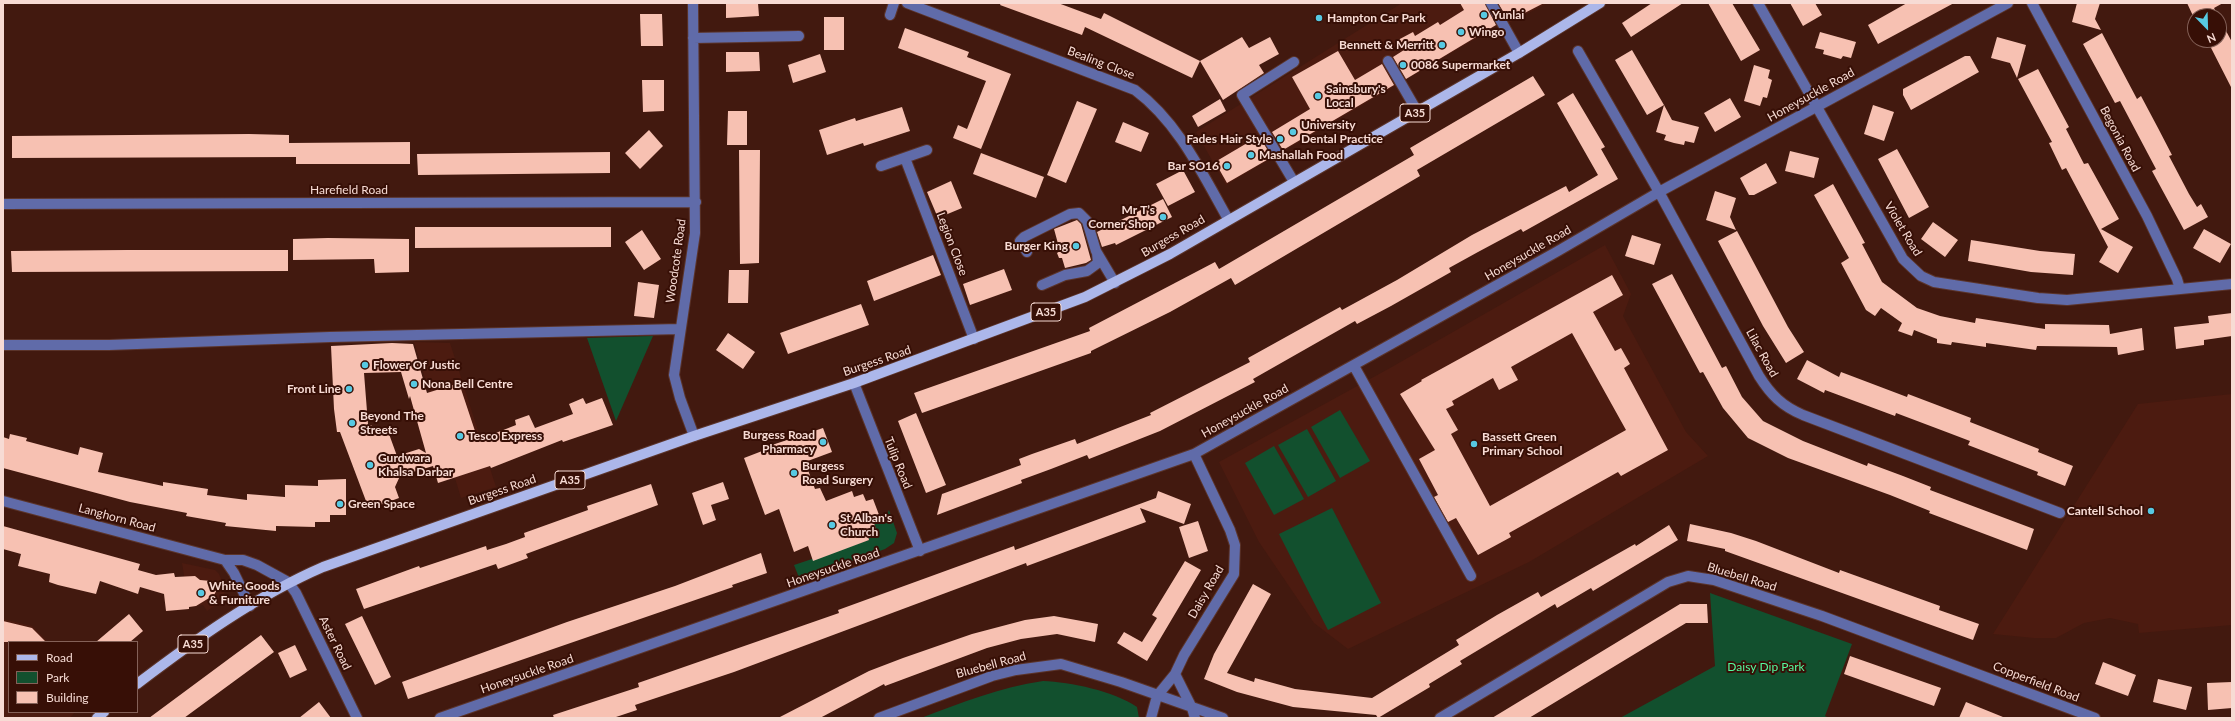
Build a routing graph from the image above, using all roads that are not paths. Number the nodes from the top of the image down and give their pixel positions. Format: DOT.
graph roads {
  1 [pos="692,3"];
  2 [pos="894,3"];
  3 [pos="907,3"];
  4 [pos="1491,3"];
  5 [pos="1600,3"];
  6 [pos="1758,3"];
  7 [pos="2008,3"];
  8 [pos="2032,3"];
  9 [pos="890,15"];
  10 [pos="799,36"];
  11 [pos="693,38"];
  12 [pos="1578,51"];
  13 [pos="1519,53"];
  14 [pos="1388,61"];
  15 [pos="1294,62"];
  16 [pos="1817,106"];
  17 [pos="1417,111"];
  18 [pos="927,150"];
  19 [pos="905,158"];
  20 [pos="881,166"];
  21 [pos="1294,182"];
  22 [pos="1659,192"];
  23 [pos="696,202"];
  24 [pos="3,204"];
  25 [pos="1228,219"];
  26 [pos="1096,251"];
  27 [pos="1027,252"];
  28 [pos="1115,283"];
  29 [pos="2232,284"];
  30 [pos="1042,285"];
  31 [pos="2180,289"];
  32 [pos="680,329"];
  33 [pos="974,339"];
  34 [pos="3,345"];
  35 [pos="1354,366"];
  36 [pos="854,383"];
  37 [pos="694,436"];
  38 [pos="1194,454"];
  39 [pos="3,501"];
  40 [pos="2060,514"];
  41 [pos="920,551"];
  42 [pos="225,560"];
  43 [pos="1471,576"];
  44 [pos="288,582"];
  45 [pos="250,606"];
  46 [pos="1968,669"];
  47 [pos="1175,674"];
  48 [pos="138,683"];
  49 [pos="1158,696"];
  50 [pos="1194,713"];
  51 [pos="357,718"];
  52 [pos="440,718"];
  53 [pos="879,718"];
  54 [pos="1152,718"];
  55 [pos="1223,718"];
  56 [pos="1440,718"];
  57 [pos="2095,718"];
  1 -- 11 [label="street, Woodcote Road"];
  2 -- 9 [label="street"];
  3 -- 25 [label="street, Bealing Close"];
  4 -- 13 [label="street"];
  5 -- 13 [label="main road, Burgess Road / A35"];
  6 -- 16 [label="street, Violet Road"];
  7 -- 16 [label="street, Honeysuckle Road"];
  8 -- 31 [label="street, Begonia Road"];
  10 -- 11 [label="street"];
  11 -- 23 [label="street, Woodcote Road"];
  12 -- 22 [label="street, Lilac Road"];
  13 -- 17 [label="main road, Burgess Road / A35"];
  14 -- 17 [label="street"];
  15 -- 21 [label="street"];
  16 -- 22 [label="street, Honeysuckle Road"];
  16 -- 31 [label="street, Violet Road"];
  17 -- 21 [label="main road, Burgess Road / A35"];
  18 -- 19 [label="street"];
  19 -- 20 [label="street"];
  19 -- 33 [label="street, Legion Close"];
  21 -- 25 [label="main road, Burgess Road / A35"];
  22 -- 35 [label="street, Honeysuckle Road"];
  22 -- 40 [label="street, Lilac Road"];
  23 -- 24 [label="street, Harefield Road"];
  23 -- 32 [label="street, Woodcote Road"];
  25 -- 28 [label="main road, Burgess Road / A35"];
  26 -- 27 [label="street"];
  26 -- 28 [label="street"];
  26 -- 30 [label="street"];
  28 -- 33 [label="main road, Burgess Road / A35"];
  29 -- 31 [label="street, Violet Road"];
  32 -- 34 [label="street"];
  32 -- 37 [label="street, Woodcote Road"];
  33 -- 36 [label="main road, Burgess Road / A35"];
  35 -- 38 [label="street, Honeysuckle Road"];
  35 -- 43 [label="street"];
  36 -- 37 [label="main road, Burgess Road / A35"];
  36 -- 41 [label="street, Tulip Road"];
  37 -- 44 [label="main road, Burgess Road / A35"];
  38 -- 41 [label="street, Honeysuckle Road"];
  38 -- 47 [label="street, Daisy Road"];
  39 -- 42 [label="street, Langhorn Road"];
  41 -- 52 [label="street, Honeysuckle Road"];
  42 -- 44 [label="street, Langhorn Road"];
  42 -- 45 [label="street"];
  44 -- 45 [label="main road, Burgess Road / A35"];
  44 -- 51 [label="street, Aster Road"];
  45 -- 48 [label="main road, Burgess Road / A35"];
  46 -- 56 [label="street, Bluebell Road"];
  46 -- 57 [label="street, Copperfield Road"];
  47 -- 49 [label="street, Daisy Road"];
  47 -- 50 [label="street"];
  49 -- 50 [label="street, Bluebell Road"];
  49 -- 53 [label="street, Bluebell Road"];
  49 -- 54 [label="street"];
  50 -- 55 [label="street"];
}
